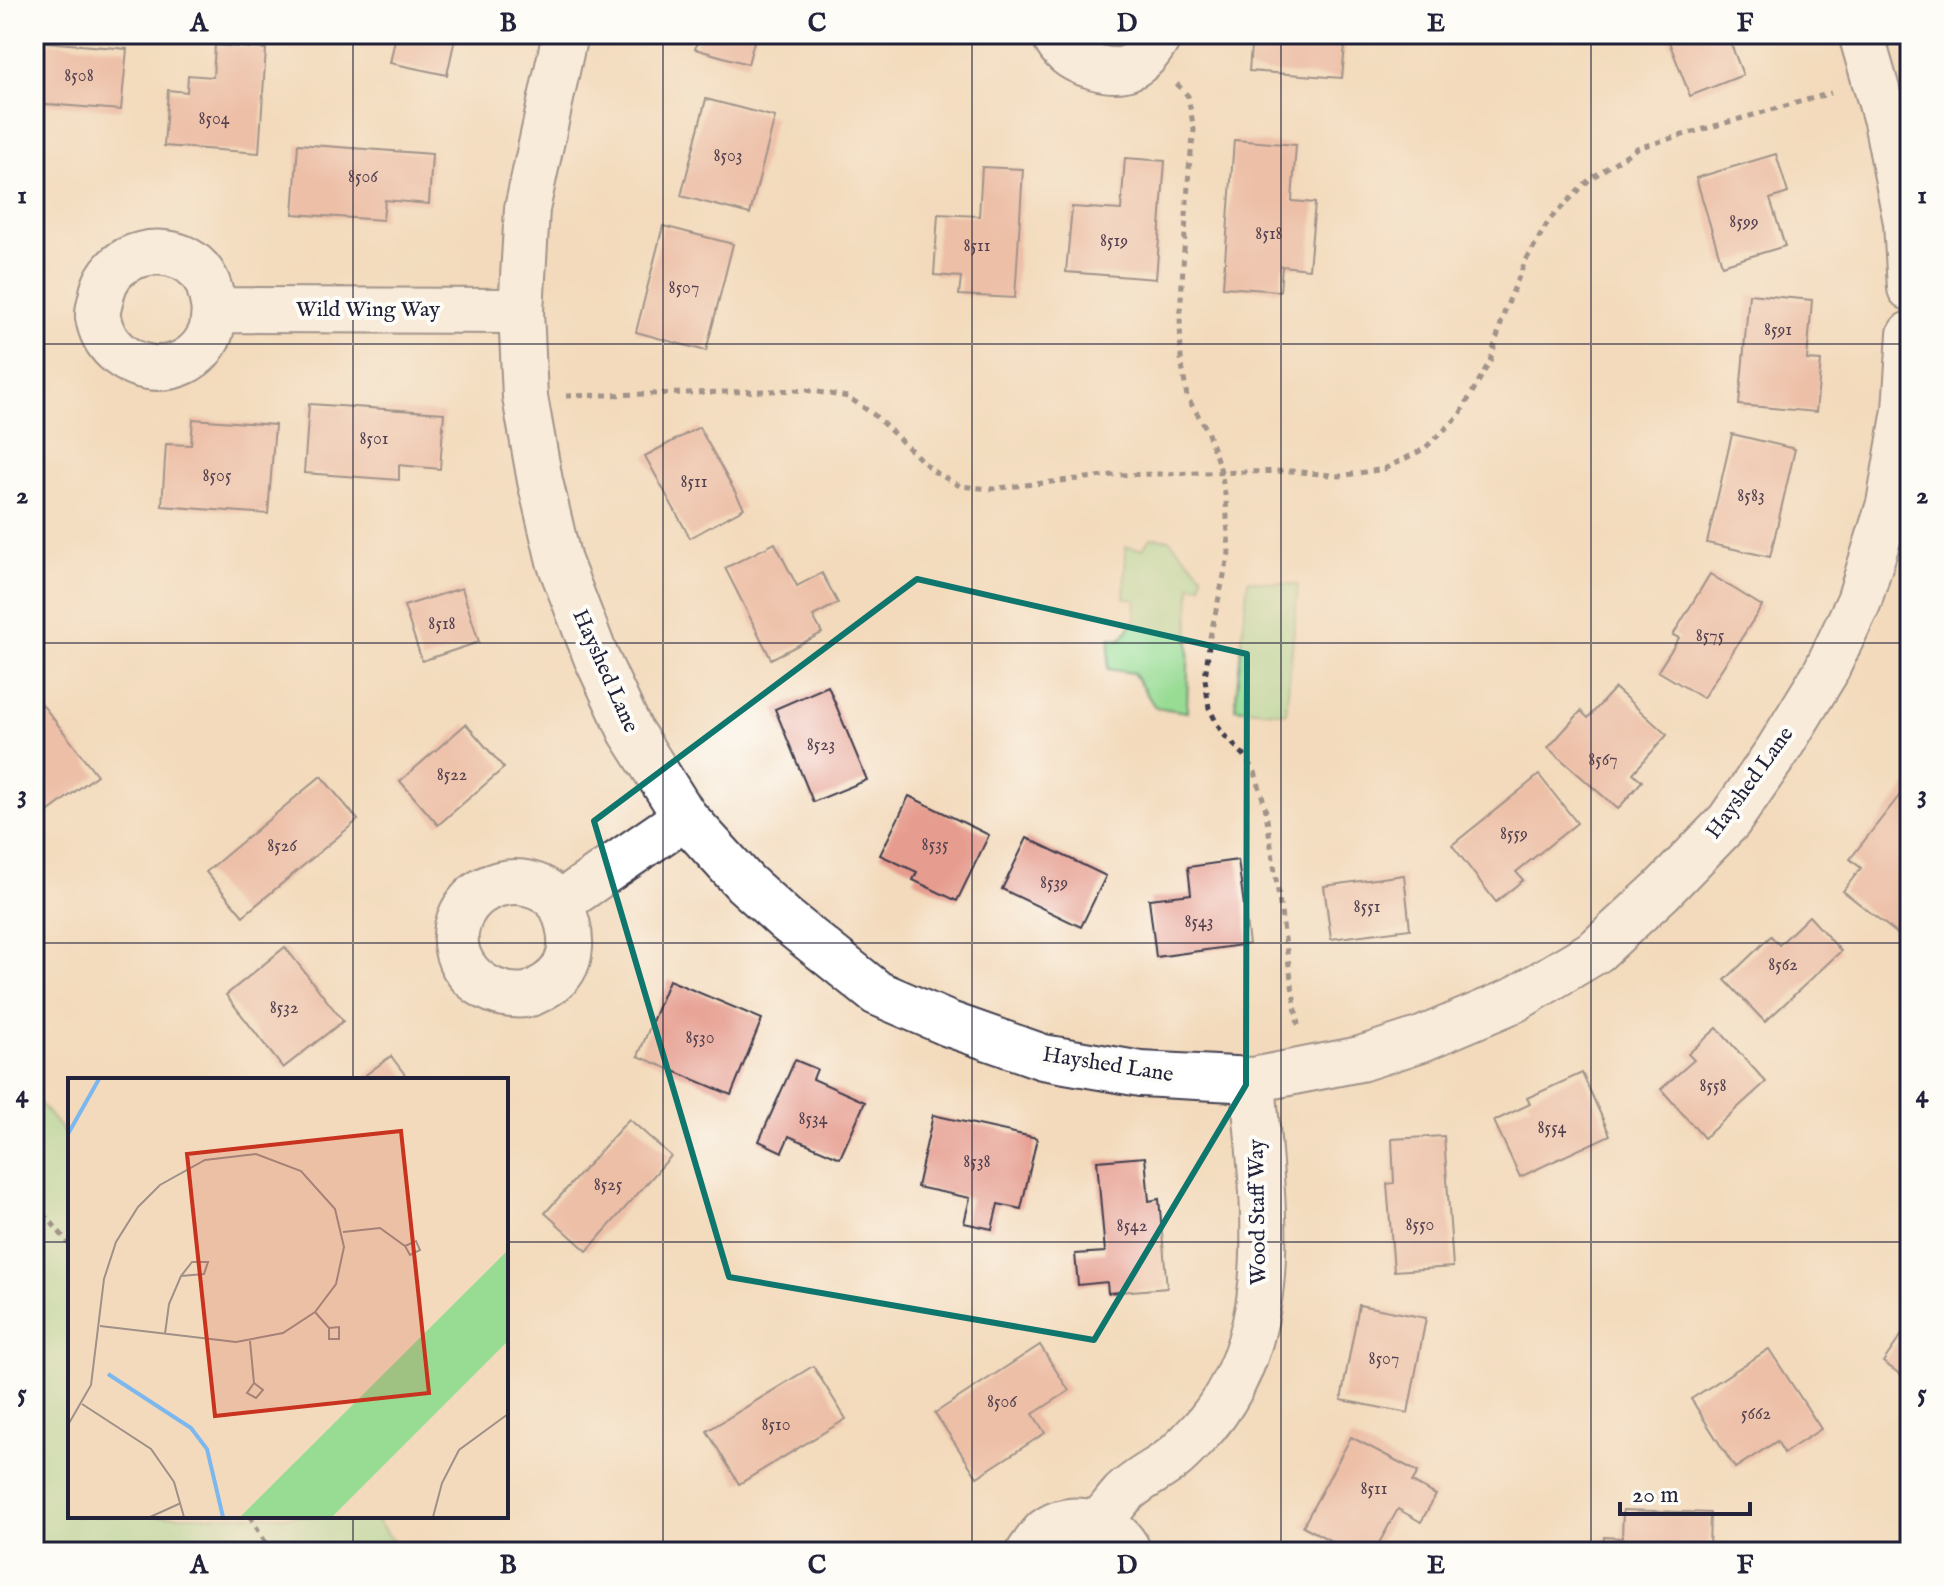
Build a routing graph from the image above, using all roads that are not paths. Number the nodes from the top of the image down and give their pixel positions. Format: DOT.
graph roads {
  1 [pos="565,34"];
  2 [pos="1053,34"];
  3 [pos="1861,34"];
  4 [pos="1154,44"];
  5 [pos="1910,288"];
  6 [pos="214,310"];
  7 [pos="521,311"];
  8 [pos="1910,334"];
  9 [pos="685,817"];
  10 [pos="560,903"];
  11 [pos="1253,1080"];
  12 [pos="1114,1538"];
  13 [pos="1029,1552"];
  1 -- 7 [label="street, Hayshed Lane"];
  2 -- 4 [label="street"];
  3 -- 5 [label="street"];
  6 -- 7 [label="street, Wild Wing Way"];
  7 -- 9 [label="street, Hayshed Lane"];
  8 -- 11 [label="street, Hayshed Lane"];
  9 -- 10 [label="street"];
  9 -- 11 [label="street, Hayshed Lane"];
  11 -- 12 [label="street, Wood Staff Way"];
  12 -- 13 [label="street, Wood Staff Way"];
}
